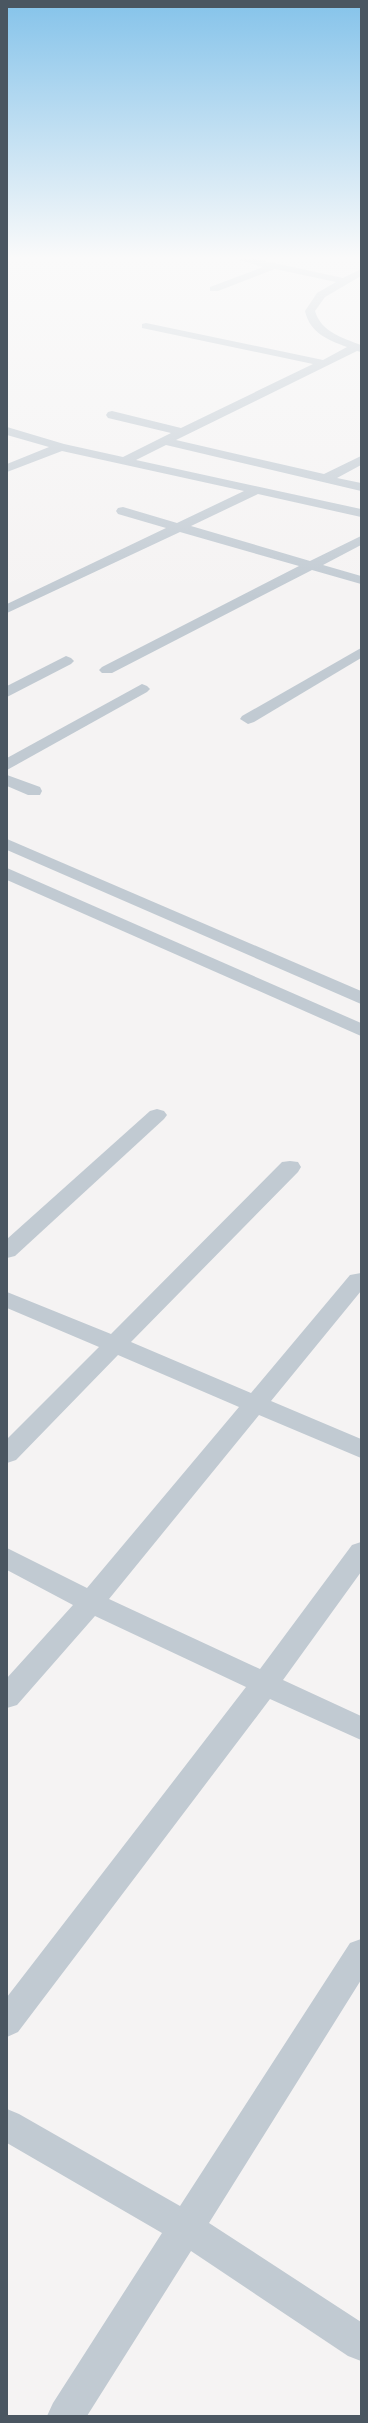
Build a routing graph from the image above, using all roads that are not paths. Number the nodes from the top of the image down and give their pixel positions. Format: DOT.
graph roads {
  1 [pos="304,372"];
  2 [pos="112,415"];
  3 [pos="7,431"];
  4 [pos="182,432"];
  5 [pos="164,441"];
  6 [pos="61,447"];
  7 [pos="361,460"];
  8 [pos="124,461"];
  9 [pos="7,468"];
  10 [pos="324,479"];
  11 [pos="361,487"];
  12 [pos="256,490"];
  13 [pos="122,511"];
  14 [pos="361,512"];
  15 [pos="178,527"];
  16 [pos="361,540"];
  17 [pos="311,566"];
  18 [pos="361,580"];
  19 [pos="7,609"];
  20 [pos="361,652"];
  21 [pos="66,661"];
  22 [pos="107,670"];
  23 [pos="142,689"];
  24 [pos="7,692"];
  25 [pos="248,719"];
  26 [pos="7,764"];
  27 [pos="7,780"];
  28 [pos="34,791"];
  29 [pos="7,844"];
  30 [pos="7,873"];
  31 [pos="361,998"];
  32 [pos="361,1030"];
  33 [pos="157,1115"];
  34 [pos="290,1167"];
  35 [pos="7,1251"];
  36 [pos="358,1280"];
  37 [pos="7,1298"];
  38 [pos="115,1344"];
  39 [pos="255,1404"];
  40 [pos="361,1449"];
  41 [pos="7,1454"];
  42 [pos="361,1552"];
  43 [pos="7,1558"];
  44 [pos="91,1602"];
  45 [pos="265,1684"];
  46 [pos="7,1696"];
  47 [pos="361,1729"];
  48 [pos="361,1953"];
  49 [pos="7,2022"];
  50 [pos="7,2125"];
  51 [pos="186,2228"];
  52 [pos="361,2343"];
  53 [pos="66,2416"];
  1 -- 4 [label="street"];
  2 -- 4 [label="street"];
  3 -- 6 [label="street"];
  4 -- 5 [label="street"];
  5 -- 8 [label="street"];
  5 -- 10 [label="street"];
  6 -- 8 [label="street"];
  6 -- 9 [label="street"];
  7 -- 10 [label="street"];
  8 -- 12 [label="street"];
  10 -- 11 [label="street"];
  12 -- 14 [label="street"];
  12 -- 15 [label="street"];
  13 -- 15 [label="street"];
  15 -- 17 [label="street"];
  15 -- 19 [label="street"];
  16 -- 17 [label="street"];
  17 -- 18 [label="street"];
  17 -- 22 [label="street"];
  20 -- 25 [label="street"];
  21 -- 24 [label="street"];
  23 -- 26 [label="street"];
  27 -- 28 [label="street"];
  29 -- 31 [label="street"];
  30 -- 32 [label="street"];
  33 -- 35 [label="street"];
  34 -- 38 [label="street"];
  36 -- 39 [label="street"];
  37 -- 38 [label="street"];
  38 -- 39 [label="street"];
  38 -- 41 [label="street"];
  39 -- 40 [label="street"];
  39 -- 44 [label="street"];
  42 -- 45 [label="street"];
  43 -- 44 [label="street"];
  44 -- 45 [label="street"];
  44 -- 46 [label="street"];
  45 -- 47 [label="street"];
  45 -- 49 [label="street"];
  48 -- 51 [label="street"];
  50 -- 51 [label="street"];
  51 -- 52 [label="street"];
  51 -- 53 [label="street"];
}
